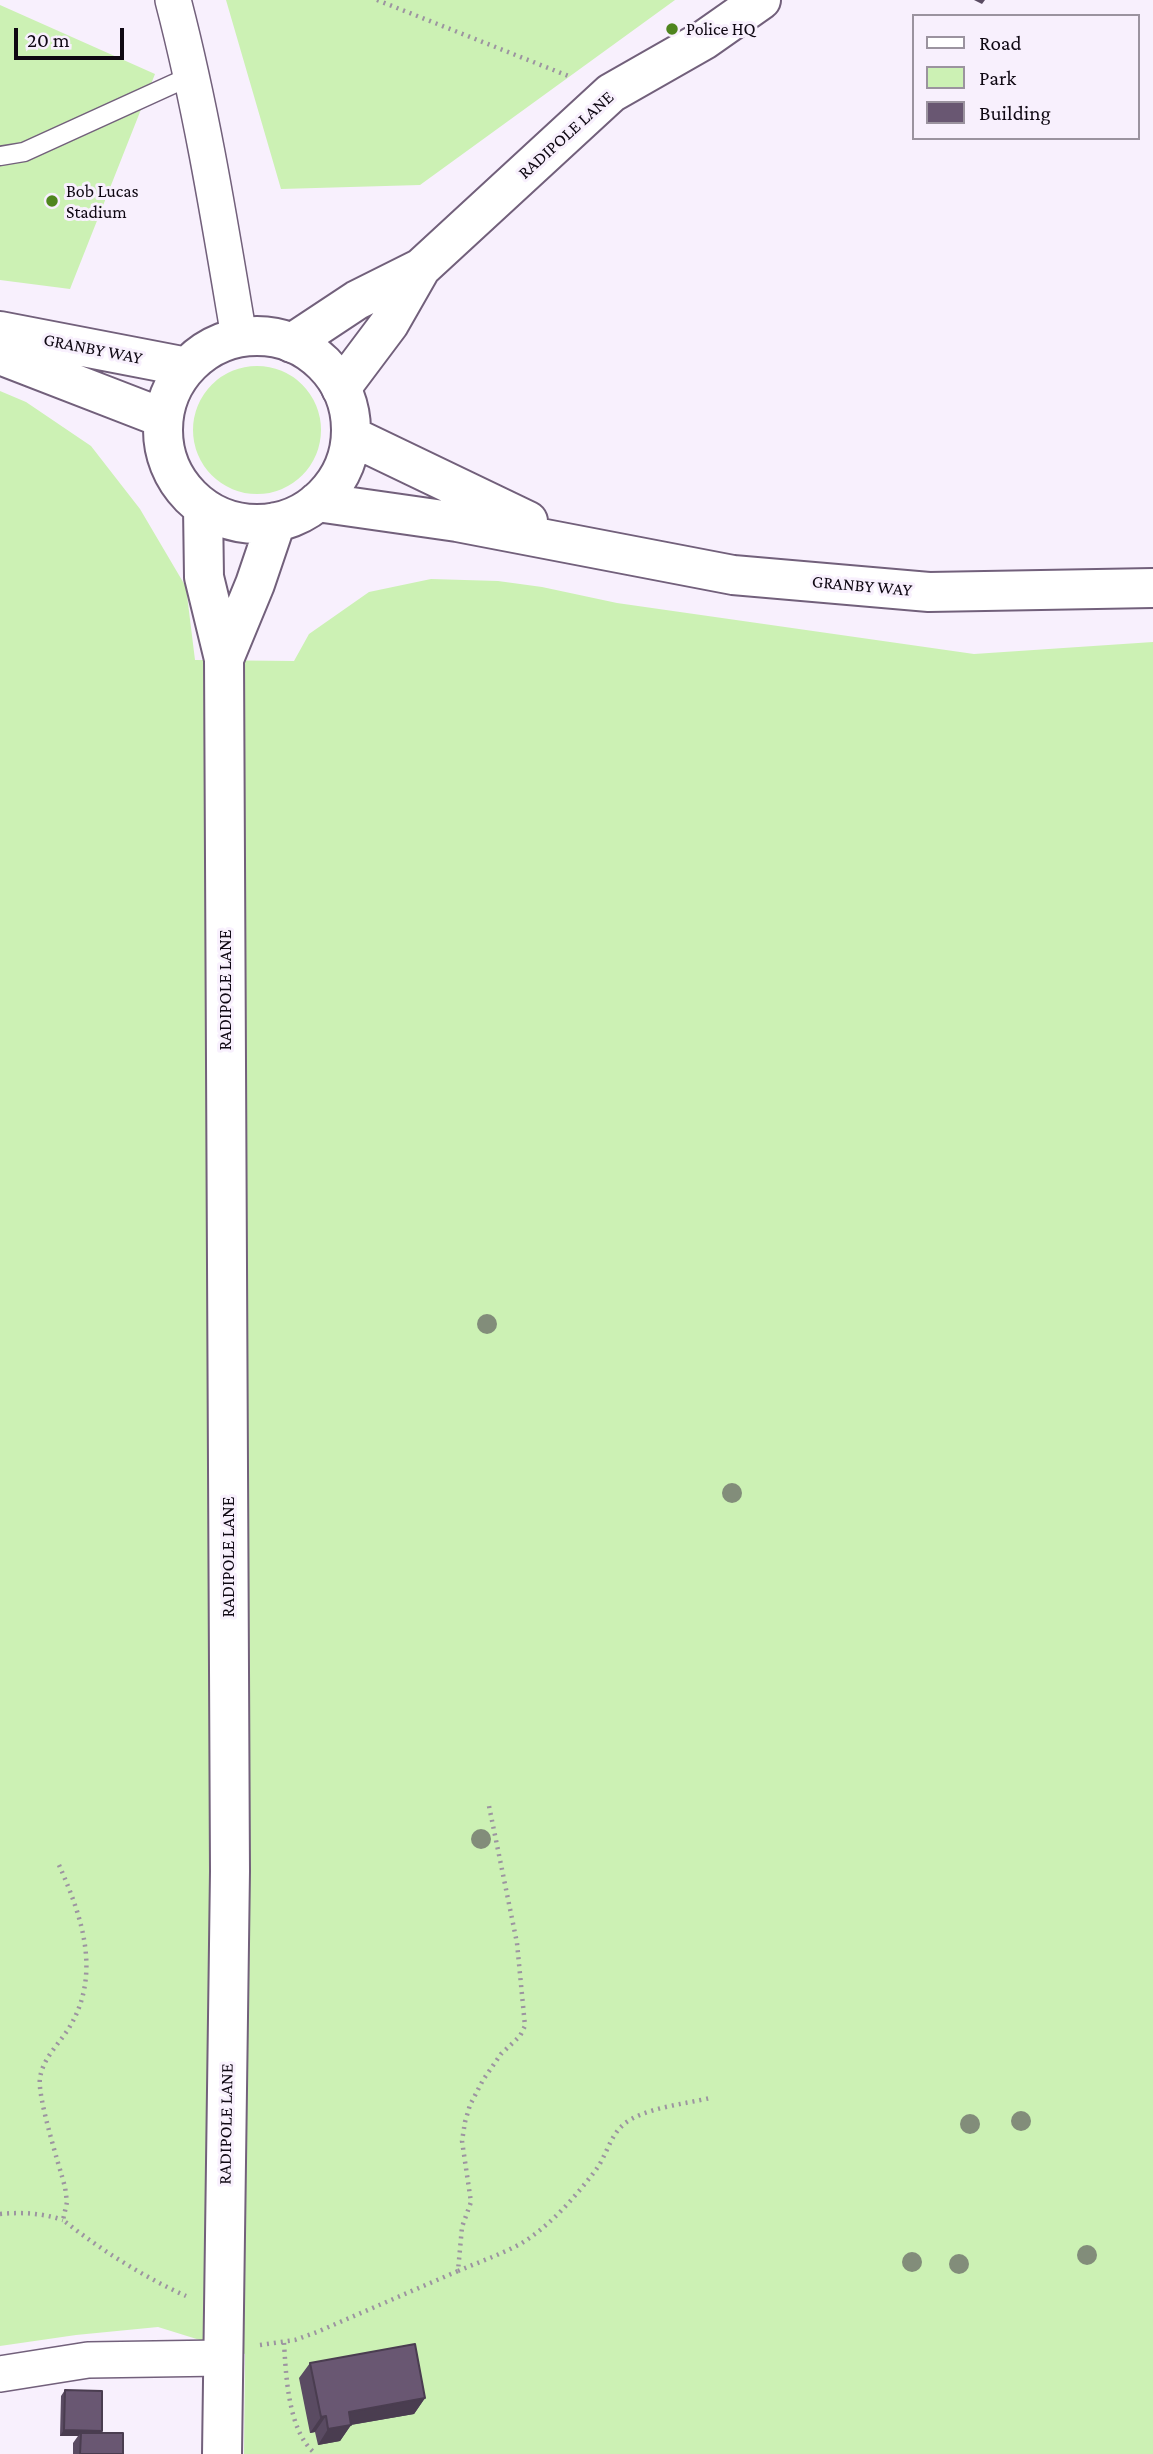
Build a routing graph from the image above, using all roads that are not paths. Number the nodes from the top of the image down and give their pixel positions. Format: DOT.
graph roads {
  1 [pos="173,0"];
  2 [pos="761,0"];
  3 [pos="193,75"];
  4 [pos="0,156"];
  5 [pos="421,268"];
  6 [pos="0,331"];
  7 [pos="239,337"];
  8 [pos="292,343"];
  9 [pos="0,355"];
  10 [pos="187,367"];
  11 [pos="341,388"];
  12 [pos="163,418"];
  13 [pos="351,436"];
  14 [pos="317,502"];
  15 [pos="203,508"];
  16 [pos="276,522"];
  17 [pos="575,544"];
  18 [pos="1153,588"];
  19 [pos="224,659"];
  20 [pos="238,2351"];
  21 [pos="0,2374"];
  22 [pos="222,2454"];
  1 -- 3 [label="street"];
  2 -- 5 [label="main road, RADIPOLE LANE"];
  3 -- 4 [label="lane"];
  3 -- 7 [label="street"];
  5 -- 8 [label="main road, RADIPOLE LANE"];
  5 -- 11 [label="main road, RADIPOLE LANE"];
  6 -- 10 [label="main road, GRANBY WAY"];
  7 -- 8 [label="main road"];
  7 -- 10 [label="main road"];
  8 -- 11 [label="main road"];
  9 -- 12 [label="main road, GRANBY WAY"];
  10 -- 12 [label="main road"];
  11 -- 13 [label="main road"];
  12 -- 15 [label="main road"];
  13 -- 14 [label="main road"];
  13 -- 17 [label="main road, GRANBY WAY"];
  14 -- 16 [label="main road"];
  14 -- 17 [label="main road, GRANBY WAY"];
  15 -- 16 [label="main road"];
  15 -- 19 [label="main road, RADIPOLE LANE"];
  16 -- 19 [label="main road, RADIPOLE LANE"];
  17 -- 18 [label="main road, GRANBY WAY"];
  19 -- 20 [label="main road, RADIPOLE LANE"];
  20 -- 21 [label="street"];
  20 -- 22 [label="main road, RADIPOLE LANE"];
}
